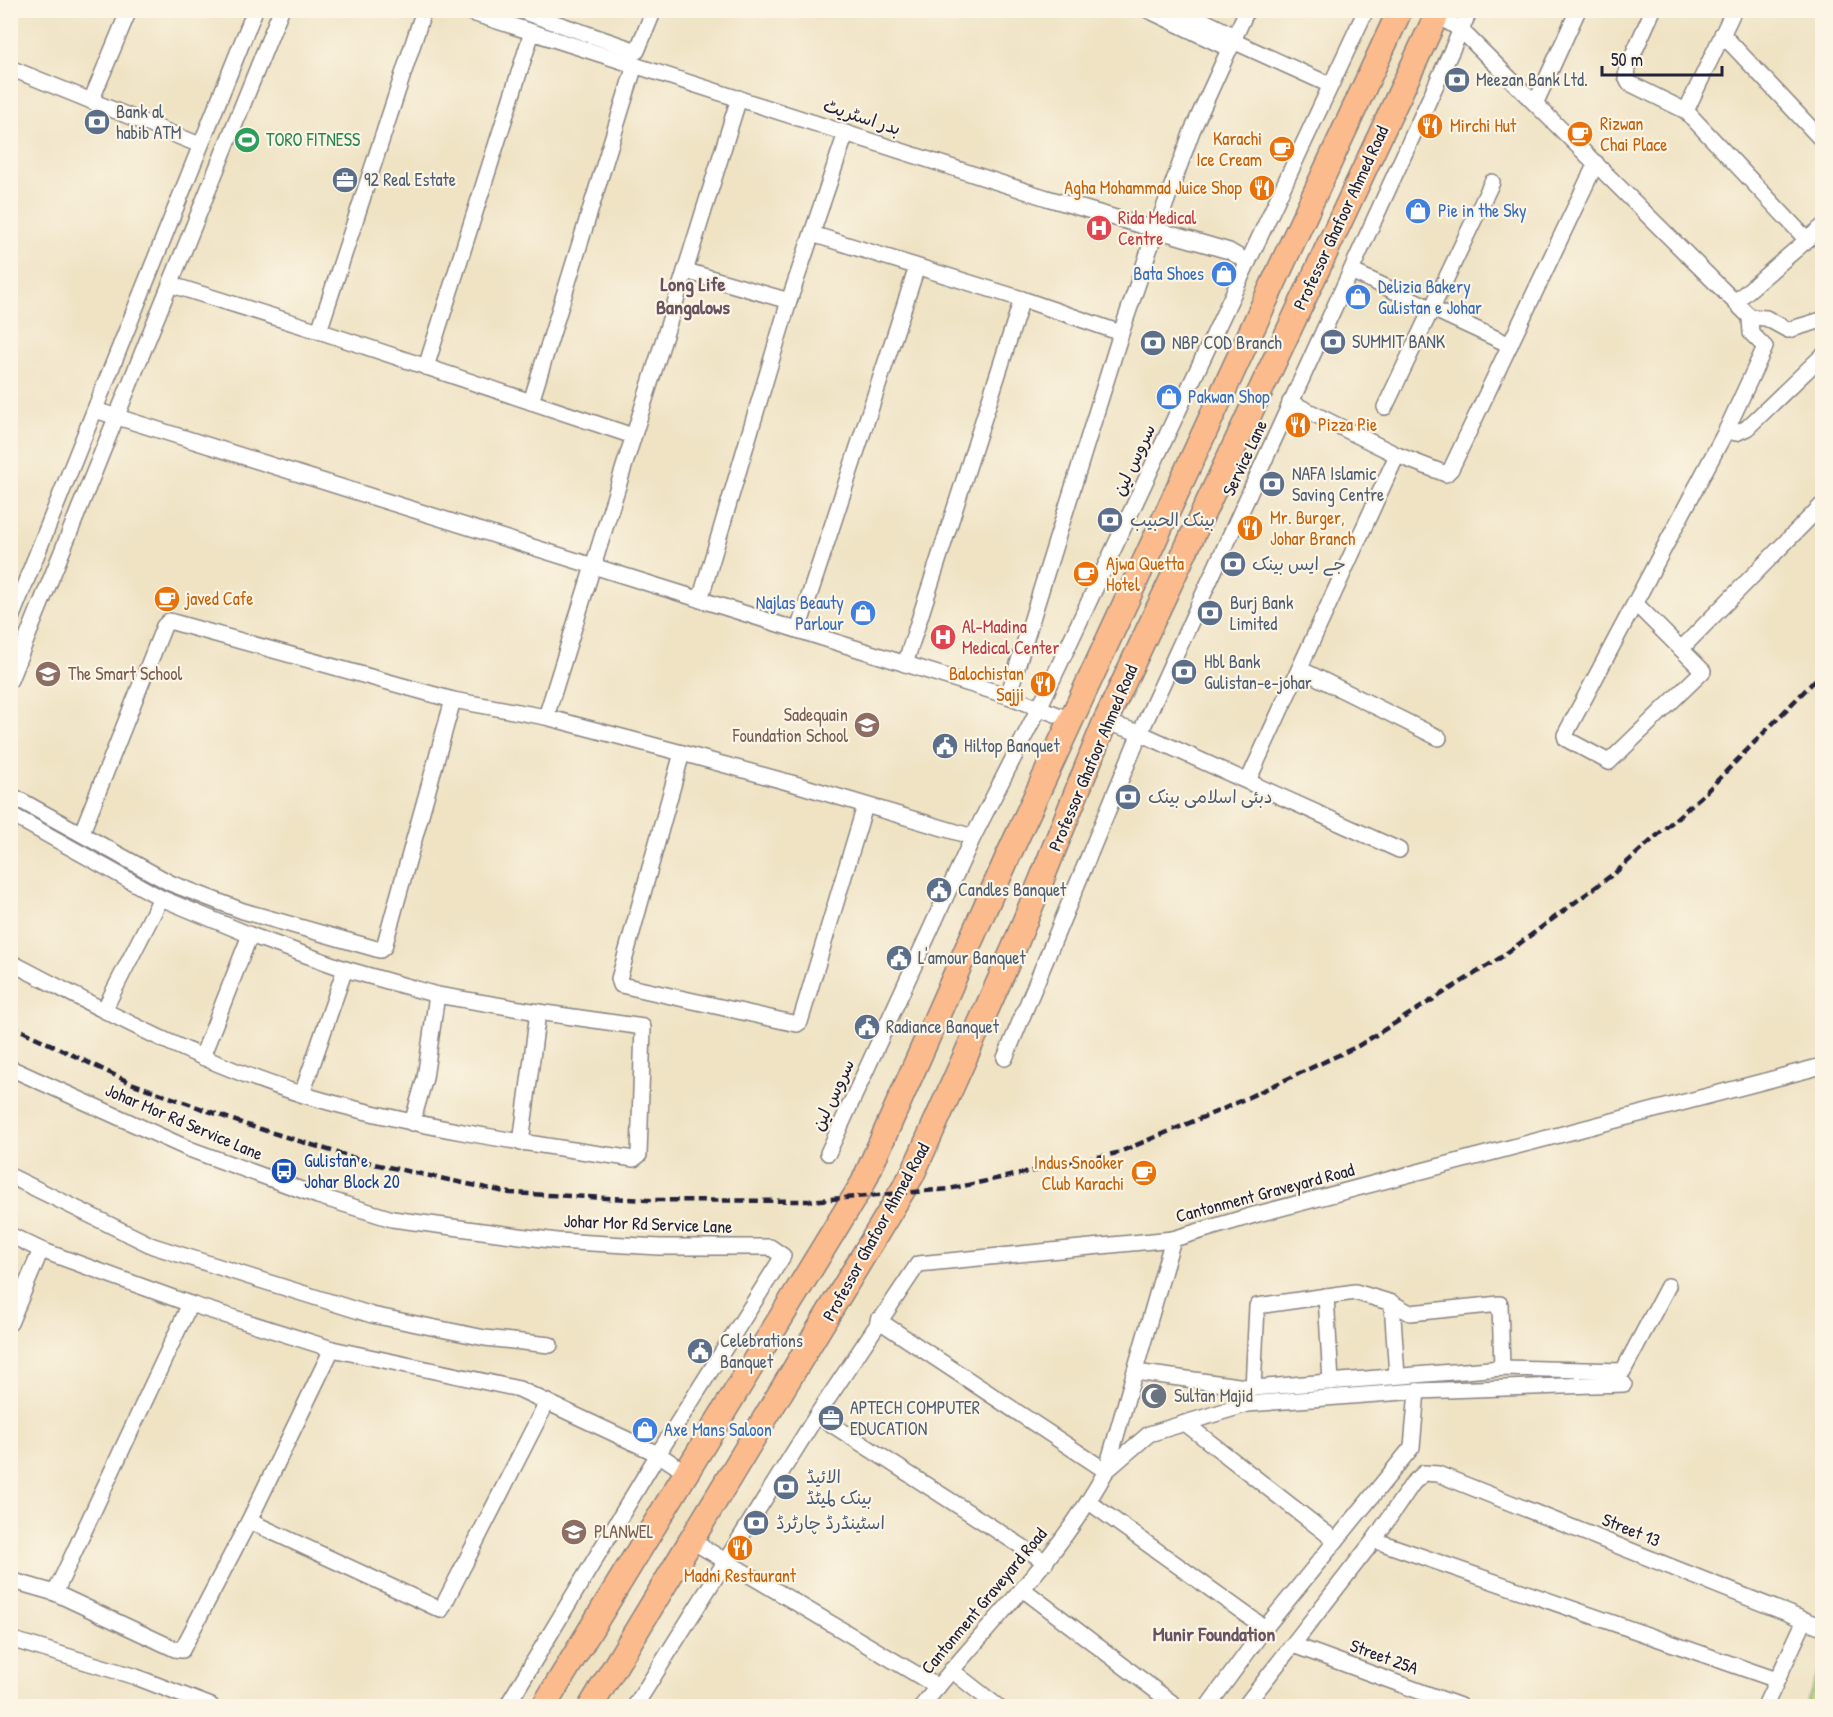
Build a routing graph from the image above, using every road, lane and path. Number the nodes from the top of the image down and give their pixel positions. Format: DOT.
graph roads {
  1 [pos="129,10"];
  2 [pos="255,10"];
  3 [pos="281,10"];
  4 [pos="424,10"];
  5 [pos="463,10"];
  6 [pos="518,10"];
  7 [pos="654,10"];
  8 [pos="1148,10"];
  9 [pos="1182,10"];
  10 [pos="1247,10"];
  11 [pos="1366,10"];
  12 [pos="1400,10"];
  13 [pos="1470,10"];
  14 [pos="1578,10"];
  15 [pos="1653,10"];
  16 [pos="1734,10"];
  17 [pos="1438,13"];
  18 [pos="1461,30"];
  19 [pos="532,33"];
  20 [pos="1722,34"];
  21 [pos="1233,42"];
  22 [pos="634,65"];
  23 [pos="10,68"];
  24 [pos="1330,85"];
  25 [pos="739,98"];
  26 [pos="91,100"];
  27 [pos="1536,102"];
  28 [pos="1686,111"];
  29 [pos="846,132"];
  30 [pos="1822,140"];
  31 [pos="200,145"];
  32 [pos="1596,164"];
  33 [pos="1492,182"];
  34 [pos="1822,227"];
  35 [pos="1156,230"];
  36 [pos="812,234"];
  37 [pos="1807,240"];
  38 [pos="1248,262"];
  39 [pos="917,267"];
  40 [pos="686,271"];
  41 [pos="1352,271"];
  42 [pos="1274,284"];
  43 [pos="172,285"];
  44 [pos="1022,299"];
  45 [pos="1302,299"];
  46 [pos="789,301"];
  47 [pos="1735,302"];
  48 [pos="1432,308"];
  49 [pos="1750,317"];
  50 [pos="1822,320"];
  51 [pos="319,331"];
  52 [pos="1121,333"];
  53 [pos="1510,345"];
  54 [pos="1822,356"];
  55 [pos="426,367"];
  56 [pos="531,402"];
  57 [pos="1290,402"];
  58 [pos="1384,407"];
  59 [pos="95,410"];
  60 [pos="118,417"];
  61 [pos="1726,431"];
  62 [pos="633,436"];
  63 [pos="1397,455"];
  64 [pos="1822,505"];
  65 [pos="592,566"];
  66 [pos="700,600"];
  67 [pos="1635,603"];
  68 [pos="10,621"];
  69 [pos="798,630"];
  70 [pos="1681,649"];
  71 [pos="905,664"];
  72 [pos="1300,669"];
  73 [pos="10,680"];
  74 [pos="1008,696"];
  75 [pos="453,700"];
  76 [pos="1040,706"];
  77 [pos="546,717"];
  78 [pos="1071,720"];
  79 [pos="1105,722"];
  80 [pos="1140,733"];
  81 [pos="1439,738"];
  82 [pos="682,753"];
  83 [pos="1248,781"];
  84 [pos="865,806"];
  85 [pos="10,807"];
  86 [pos="10,814"];
  87 [pos="82,832"];
  88 [pos="973,837"];
  89 [pos="1400,850"];
  90 [pos="161,898"];
  91 [pos="250,935"];
  92 [pos="10,962"];
  93 [pos="345,969"];
  94 [pos="437,994"];
  95 [pos="104,1010"];
  96 [pos="538,1012"];
  97 [pos="202,1057"];
  98 [pos="1005,1058"];
  99 [pos="1822,1066"];
  100 [pos="12,1072"];
  101 [pos="302,1095"];
  102 [pos="412,1123"];
  103 [pos="520,1143"];
  104 [pos="828,1153"];
  105 [pos="10,1176"];
  106 [pos="10,1234"];
  107 [pos="1173,1239"];
  108 [pos="41,1250"];
  109 [pos="1668,1286"];
  110 [pos="1326,1296"];
  111 [pos="1392,1303"];
  112 [pos="190,1304"];
  113 [pos="878,1320"];
  114 [pos="10,1323"];
  115 [pos="550,1345"];
  116 [pos="332,1349"];
  117 [pos="1502,1368"];
  118 [pos="1135,1372"];
  119 [pos="1397,1376"];
  120 [pos="1331,1382"];
  121 [pos="1624,1384"];
  122 [pos="1253,1388"];
  123 [pos="1417,1391"];
  124 [pos="547,1402"];
  125 [pos="817,1415"];
  126 [pos="1185,1423"];
  127 [pos="658,1454"];
  128 [pos="1106,1471"];
  129 [pos="687,1473"];
  130 [pos="1089,1502"];
  131 [pos="249,1521"];
  132 [pos="1336,1540"];
  133 [pos="1374,1540"];
  134 [pos="692,1541"];
  135 [pos="725,1560"];
  136 [pos="1046,1562"];
  137 [pos="10,1580"];
  138 [pos="1023,1590"];
  139 [pos="56,1593"];
  140 [pos="1805,1620"];
  141 [pos="1822,1627"];
  142 [pos="1265,1628"];
  143 [pos="10,1639"];
  144 [pos="1293,1645"];
  145 [pos="951,1670"];
  146 [pos="1777,1680"];
  147 [pos="558,1684"];
  148 [pos="938,1687"];
  149 [pos="926,1704"];
  150 [pos="211,1707"];
  151 [pos="507,1707"];
  152 [pos="544,1707"];
  153 [pos="590,1707"];
  154 [pos="635,1707"];
  155 [pos="997,1707"];
  156 [pos="1176,1707"];
  157 [pos="1208,1707"];
  158 [pos="1245,1707"];
  159 [pos="1460,1707"];
  160 [pos="1765,1707"];
  1 -- 26 [label="street"];
  2 -- 31 [label="street"];
  3 -- 43 [label="street"];
  4 -- 51 [label="street"];
  5 -- 19 [label="street, بدر اسٹریٹ"];
  6 -- 7 [label="street"];
  8 -- 21 [label="street"];
  9 -- 21 [label="street"];
  10 -- 21 [label="street"];
  11 -- 24 [label="street, سروس لین"];
  12 -- 42 [label="main road"];
  13 -- 18 [label="street, Service Lane"];
  14 -- 27 [label="street"];
  15 -- 28 [label="street"];
  16 -- 20 [label="street"];
  17 -- 18 [label="street"];
  17 -- 45 [label="main road, Professor Ghafoor Ahmed Road"];
  18 -- 27 [label="street"];
  18 -- 41 [label="street, Service Lane"];
  19 -- 22 [label="street, بدر اسٹریٹ"];
  19 -- 55 [label="street"];
  20 -- 28 [label="street"];
  20 -- 30 [label="street"];
  21 -- 24 [label="street"];
  21 -- 35 [label="street"];
  22 -- 25 [label="street, بدر اسٹریٹ"];
  22 -- 56 [label="street"];
  23 -- 26 [label="street"];
  24 -- 38 [label="street, سروس لین"];
  25 -- 29 [label="street, بدر اسٹریٹ"];
  25 -- 40 [label="street"];
  26 -- 31 [label="street"];
  27 -- 32 [label="street"];
  28 -- 37 [label="street"];
  29 -- 35 [label="street, بدر اسٹریٹ"];
  29 -- 36 [label="street"];
  31 -- 59 [label="street"];
  32 -- 47 [label="street"];
  32 -- 53 [label="street"];
  33 -- 48 [label="street"];
  34 -- 37 [label="street"];
  35 -- 38 [label="street, بدر اسٹریٹ"];
  35 -- 52 [label="street"];
  36 -- 39 [label="street"];
  36 -- 46 [label="street"];
  37 -- 47 [label="street"];
  38 -- 76 [label="street, سروس لین"];
  39 -- 44 [label="street"];
  39 -- 69 [label="street"];
  40 -- 46 [label="street"];
  40 -- 62 [label="street"];
  41 -- 48 [label="street"];
  41 -- 57 [label="street, Service Lane"];
  42 -- 45 [label="main road"];
  42 -- 78 [label="main road"];
  43 -- 51 [label="street"];
  43 -- 60 [label="street"];
  44 -- 52 [label="street"];
  44 -- 71 [label="street"];
  45 -- 79 [label="main road, Professor Ghafoor Ahmed Road"];
  46 -- 66 [label="street"];
  47 -- 49 [label="street"];
  48 -- 53 [label="street"];
  48 -- 58 [label="street"];
  49 -- 50 [label="street"];
  49 -- 61 [label="street"];
  51 -- 55 [label="street"];
  52 -- 74 [label="street"];
  53 -- 63 [label="street"];
  54 -- 61 [label="street"];
  55 -- 56 [label="street"];
  56 -- 62 [label="street"];
  57 -- 63 [label="street"];
  57 -- 80 [label="street, Service Lane"];
  59 -- 60 [label="street"];
  59 -- 68 [label="street"];
  60 -- 65 [label="street"];
  60 -- 73 [label="street"];
  61 -- 67 [label="street"];
  62 -- 65 [label="street"];
  63 -- 72 [label="street"];
  64 -- 70 [label="street"];
  65 -- 66 [label="street"];
  65 -- 77 [label="street"];
  66 -- 69 [label="street"];
  67 -- 70 [label="street"];
  67 -- 70 [label="street"];
  69 -- 71 [label="street"];
  71 -- 74 [label="street"];
  72 -- 81 [label="street"];
  72 -- 83 [label="street"];
  74 -- 76 [label="street"];
  75 -- 77 [label="street"];
  75 -- 87 [label="street"];
  75 -- 87 [label="street"];
  76 -- 78 [label="street"];
  76 -- 88 [label="street, سروس لین"];
  77 -- 82 [label="street"];
  78 -- 129 [label="main road"];
  79 -- 80 [label="street"];
  79 -- 134 [label="main road, Professor Ghafoor Ahmed Road"];
  80 -- 83 [label="street"];
  80 -- 98 [label="street, Service Lane"];
  82 -- 84 [label="street"];
  82 -- 84 [label="street"];
  83 -- 89 [label="street"];
  84 -- 88 [label="street"];
  85 -- 87 [label="street"];
  86 -- 90 [label="street"];
  88 -- 104 [label="street, سروس لین"];
  90 -- 91 [label="street"];
  90 -- 95 [label="street"];
  91 -- 93 [label="street"];
  91 -- 97 [label="street"];
  92 -- 95 [label="street"];
  93 -- 94 [label="street"];
  93 -- 101 [label="street"];
  94 -- 96 [label="street"];
  94 -- 102 [label="street"];
  95 -- 97 [label="street"];
  96 -- 103 [label="street"];
  96 -- 103 [label="street"];
  97 -- 101 [label="street"];
  99 -- 107 [label="street, Cantonment Graveyard Road"];
  100 -- 127 [label="street, Johar Mor Rd Service Lane"];
  101 -- 102 [label="street"];
  102 -- 103 [label="street"];
  105 -- 115 [label="street"];
  106 -- 108 [label="street"];
  107 -- 113 [label="street"];
  107 -- 118 [label="street, Cantonment Graveyard Road"];
  108 -- 112 [label="street"];
  108 -- 114 [label="street"];
  109 -- 117 [label="street"];
  110 -- 111 [label="street"];
  110 -- 120 [label="street"];
  110 -- 122 [label="street"];
  111 -- 117 [label="street"];
  111 -- 119 [label="street"];
  112 -- 116 [label="street"];
  112 -- 139 [label="street"];
  113 -- 125 [label="street"];
  113 -- 128 [label="street"];
  116 -- 124 [label="street"];
  116 -- 131 [label="street"];
  117 -- 119 [label="street"];
  118 -- 122 [label="street"];
  118 -- 128 [label="street, Cantonment Graveyard Road"];
  119 -- 120 [label="street"];
  120 -- 122 [label="street"];
  121 -- 123 [label="street"];
  123 -- 126 [label="street"];
  123 -- 132 [label="street"];
  124 -- 127 [label="street"];
  124 -- 131 [label="street"];
  125 -- 135 [label="street"];
  125 -- 136 [label="street"];
  126 -- 128 [label="street"];
  126 -- 132 [label="street"];
  127 -- 129 [label="street"];
  127 -- 151 [label="street, Johar Mor Rd Service Lane"];
  128 -- 130 [label="street, Cantonment Graveyard Road"];
  129 -- 147 [label="main road"];
  130 -- 136 [label="street, Cantonment Graveyard Road"];
  130 -- 142 [label="street"];
  131 -- 139 [label="street"];
  132 -- 142 [label="street"];
  133 -- 140 [label="street, Street 13"];
  133 -- 144 [label="street"];
  133 -- 146 [label="street"];
  134 -- 135 [label="street"];
  134 -- 153 [label="main road, Professor Ghafoor Ahmed Road"];
  135 -- 148 [label="street"];
  135 -- 154 [label="street"];
  136 -- 138 [label="street, Cantonment Graveyard Road"];
  137 -- 139 [label="street"];
  138 -- 145 [label="street, Cantonment Graveyard Road"];
  138 -- 156 [label="street"];
  140 -- 141 [label="street, Street 13"];
  140 -- 146 [label="street"];
  142 -- 157 [label="street"];
  143 -- 150 [label="street"];
  144 -- 158 [label="street"];
  144 -- 159 [label="street, Street 25A"];
  145 -- 148 [label="street, Cantonment Graveyard Road"];
  145 -- 155 [label="street"];
  146 -- 160 [label="street"];
  147 -- 152 [label="main road"];
  147 -- 153 [label="main road"];
  148 -- 149 [label="street, Cantonment Graveyard Road"];
}
